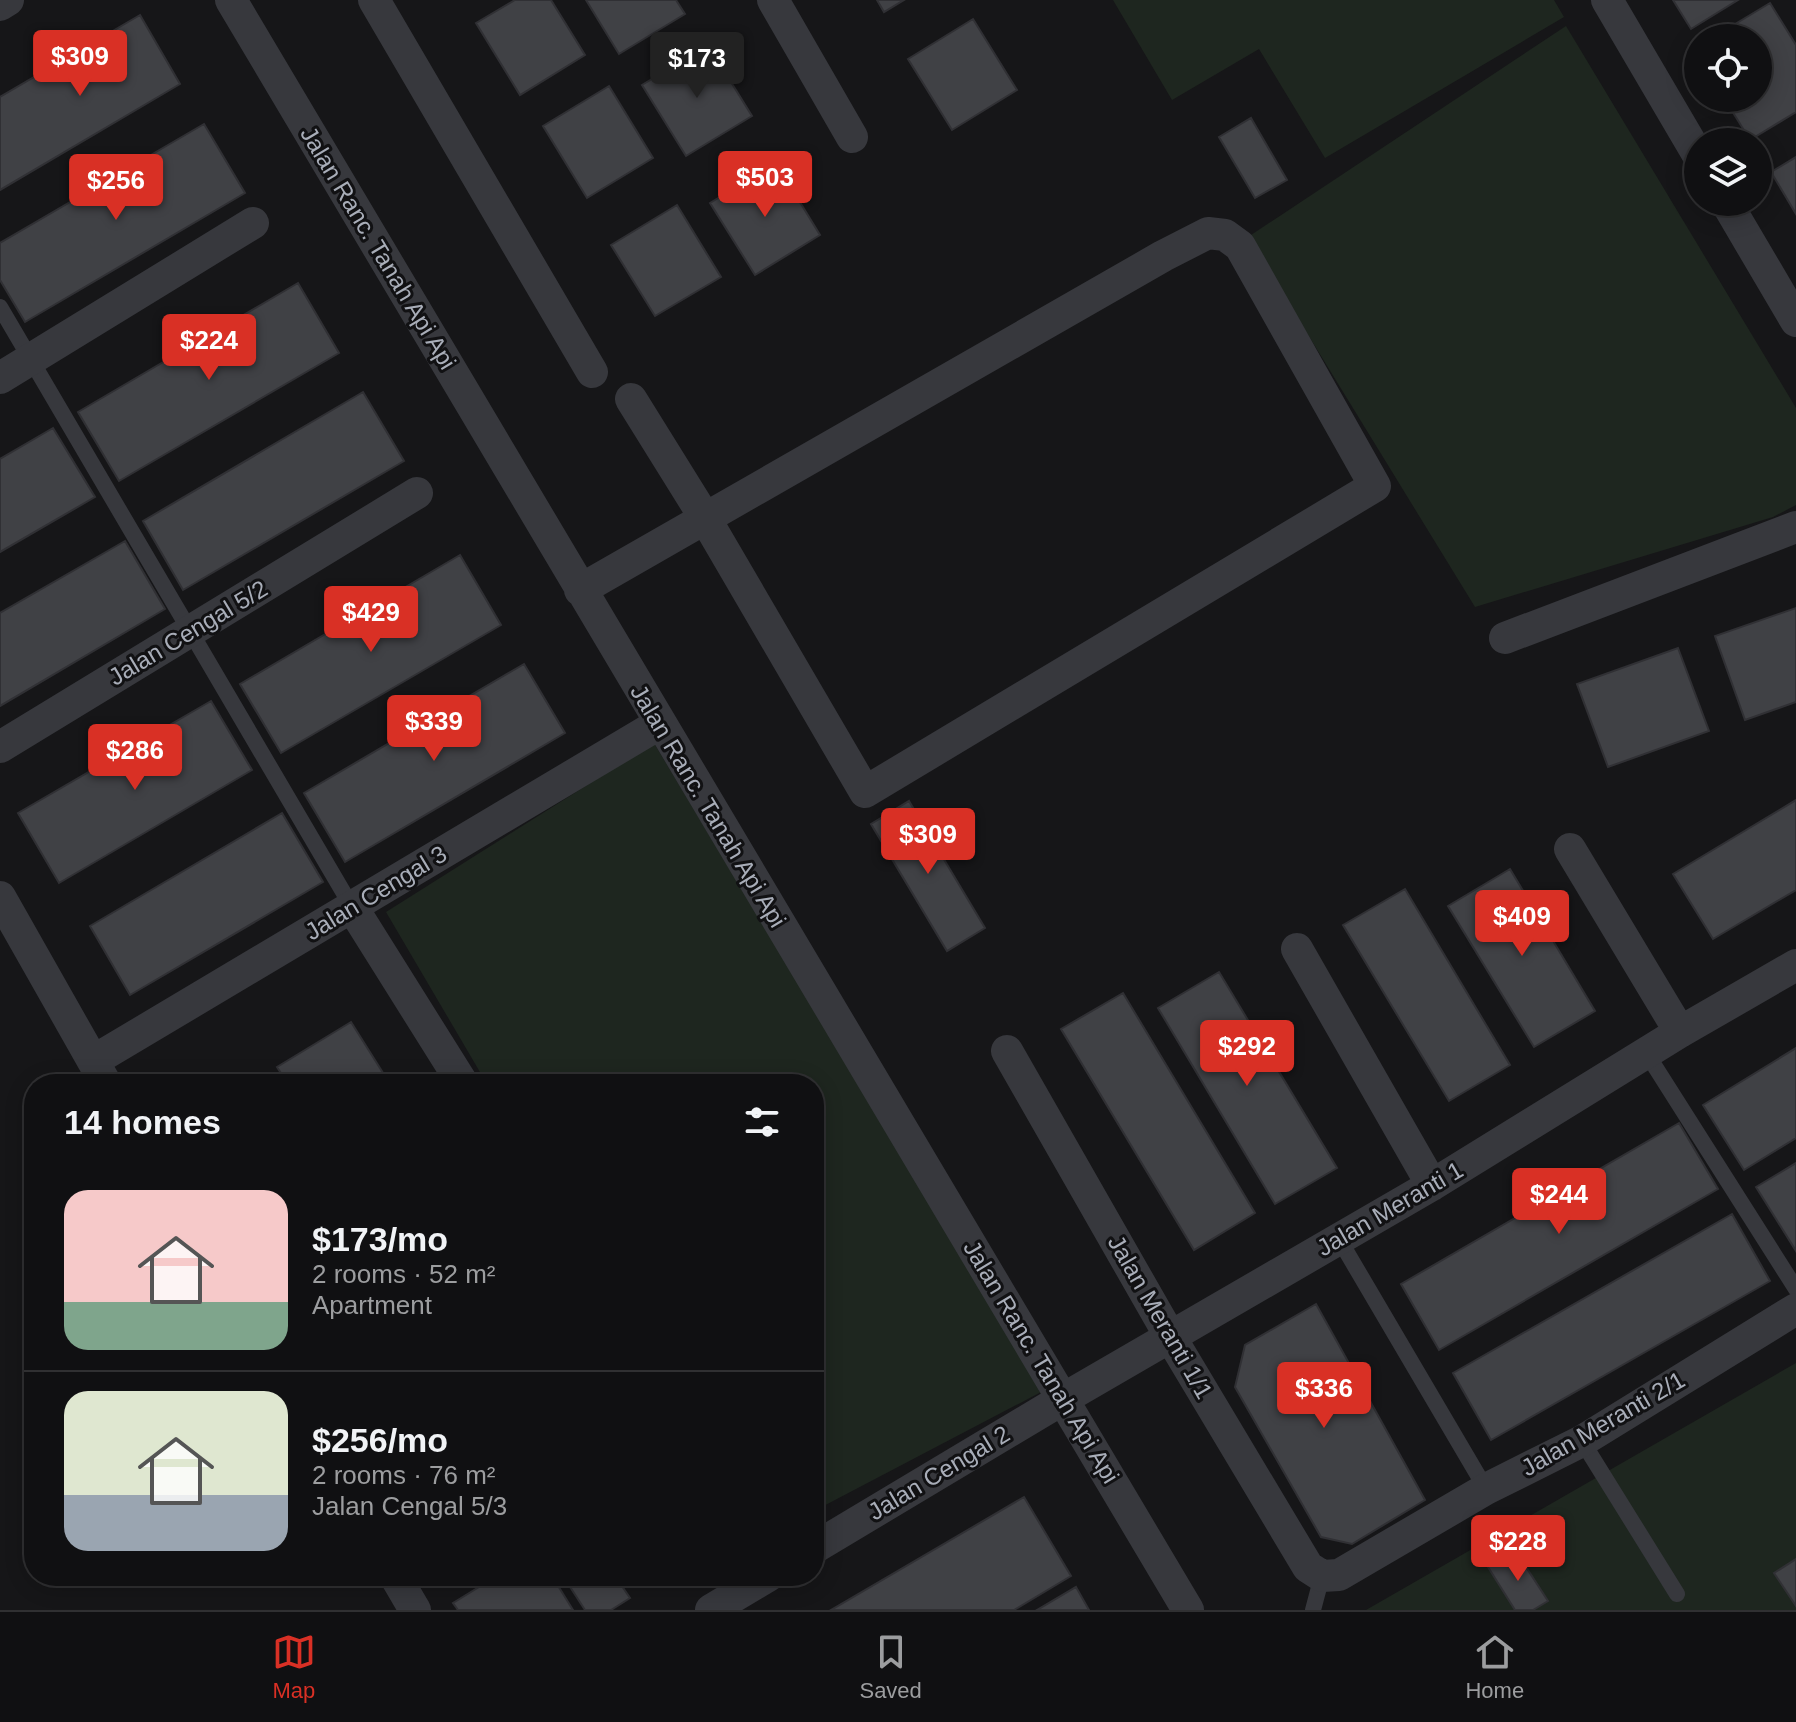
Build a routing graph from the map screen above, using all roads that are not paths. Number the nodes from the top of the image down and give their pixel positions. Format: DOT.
graph roads {
  1 [pos="8,0"];
  2 [pos="231,0"];
  3 [pos="374,0"];
  4 [pos="773,0"];
  5 [pos="1607,0"];
  6 [pos="0,5"];
  7 [pos="1684,131"];
  8 [pos="852,137"];
  9 [pos="1734,216"];
  10 [pos="253,223"];
  11 [pos="0,307"];
  12 [pos="1796,321"];
  13 [pos="31,360"];
  14 [pos="592,372"];
  15 [pos="0,378"];
  16 [pos="631,399"];
  17 [pos="417,493"];
  18 [pos="705,518"];
  19 [pos="1796,527"];
  20 [pos="580,590"];
  21 [pos="190,632"];
  22 [pos="1505,638"];
  23 [pos="659,724"];
  24 [pos="0,747"];
  25 [pos="1570,849"];
  26 [pos="0,897"];
  27 [pos="352,907"];
  28 [pos="1297,949"];
  29 [pos="1796,965"];
  30 [pos="1680,1032"];
  31 [pos="1007,1051"];
  32 [pos="1647,1054"];
  33 [pos="100,1072"];
  34 [pos="457,1074"];
  35 [pos="1432,1185"];
  36 [pos="1339,1239"];
  37 [pos="1796,1289"];
  38 [pos="1796,1309"];
  39 [pos="1171,1338"];
  40 [pos="1063,1399"];
  41 [pos="1582,1441"];
  42 [pos="1486,1489"];
  43 [pos="824,1542"];
  44 [pos="1322,1576"];
  45 [pos="401,1586"];
  46 [pos="748,1586"];
  47 [pos="1677,1594"];
  48 [pos="415,1610"];
  49 [pos="711,1610"];
  50 [pos="1188,1610"];
  51 [pos="1313,1610"];
  1 -- 6 [label="street"];
  2 -- 20 [label="street, Jalan Ranc. Tanah Api Api"];
  3 -- 14 [label="street"];
  4 -- 8 [label="street"];
  5 -- 7 [label="street"];
  9 -- 12 [label="street"];
  10 -- 13 [label="street"];
  11 -- 13 [label="lane"];
  13 -- 15 [label="street"];
  13 -- 21 [label="lane"];
  16 -- 18 [label="street"];
  17 -- 21 [label="street, Jalan Cengal 5/2"];
  18 -- 18 [label="street"];
  18 -- 20 [label="street"];
  19 -- 22 [label="street"];
  20 -- 23 [label="street, Jalan Ranc. Tanah Api Api"];
  21 -- 24 [label="street, Jalan Cengal 5/2"];
  21 -- 27 [label="lane"];
  23 -- 27 [label="street, Jalan Cengal 3"];
  23 -- 40 [label="street, Jalan Ranc. Tanah Api Api"];
  25 -- 30 [label="street"];
  26 -- 33 [label="street"];
  27 -- 33 [label="street, Jalan Cengal 3"];
  27 -- 34 [label="street"];
  28 -- 35 [label="street"];
  29 -- 30 [label="street, Jalan Meranti 1"];
  30 -- 32 [label="street, Jalan Meranti 1"];
  31 -- 39 [label="street, Jalan Meranti 1/1"];
  32 -- 35 [label="street, Jalan Meranti 1"];
  32 -- 37 [label="lane"];
  35 -- 36 [label="street, Jalan Meranti 1"];
  36 -- 39 [label="street, Jalan Meranti 1"];
  36 -- 42 [label="lane"];
  38 -- 41 [label="street, Jalan Meranti 2/1"];
  39 -- 40 [label="street, Jalan Meranti 1"];
  39 -- 44 [label="street, Jalan Meranti 1/1"];
  40 -- 43 [label="street, Jalan Cengal 2"];
  40 -- 50 [label="street, Jalan Ranc. Tanah Api Api"];
  41 -- 42 [label="street, Jalan Meranti 2/1"];
  41 -- 47 [label="lane"];
  42 -- 44 [label="street, Jalan Meranti 2/1"];
  44 -- 51 [label="lane"];
  45 -- 48 [label="street"];
  46 -- 49 [label="street"];
}
